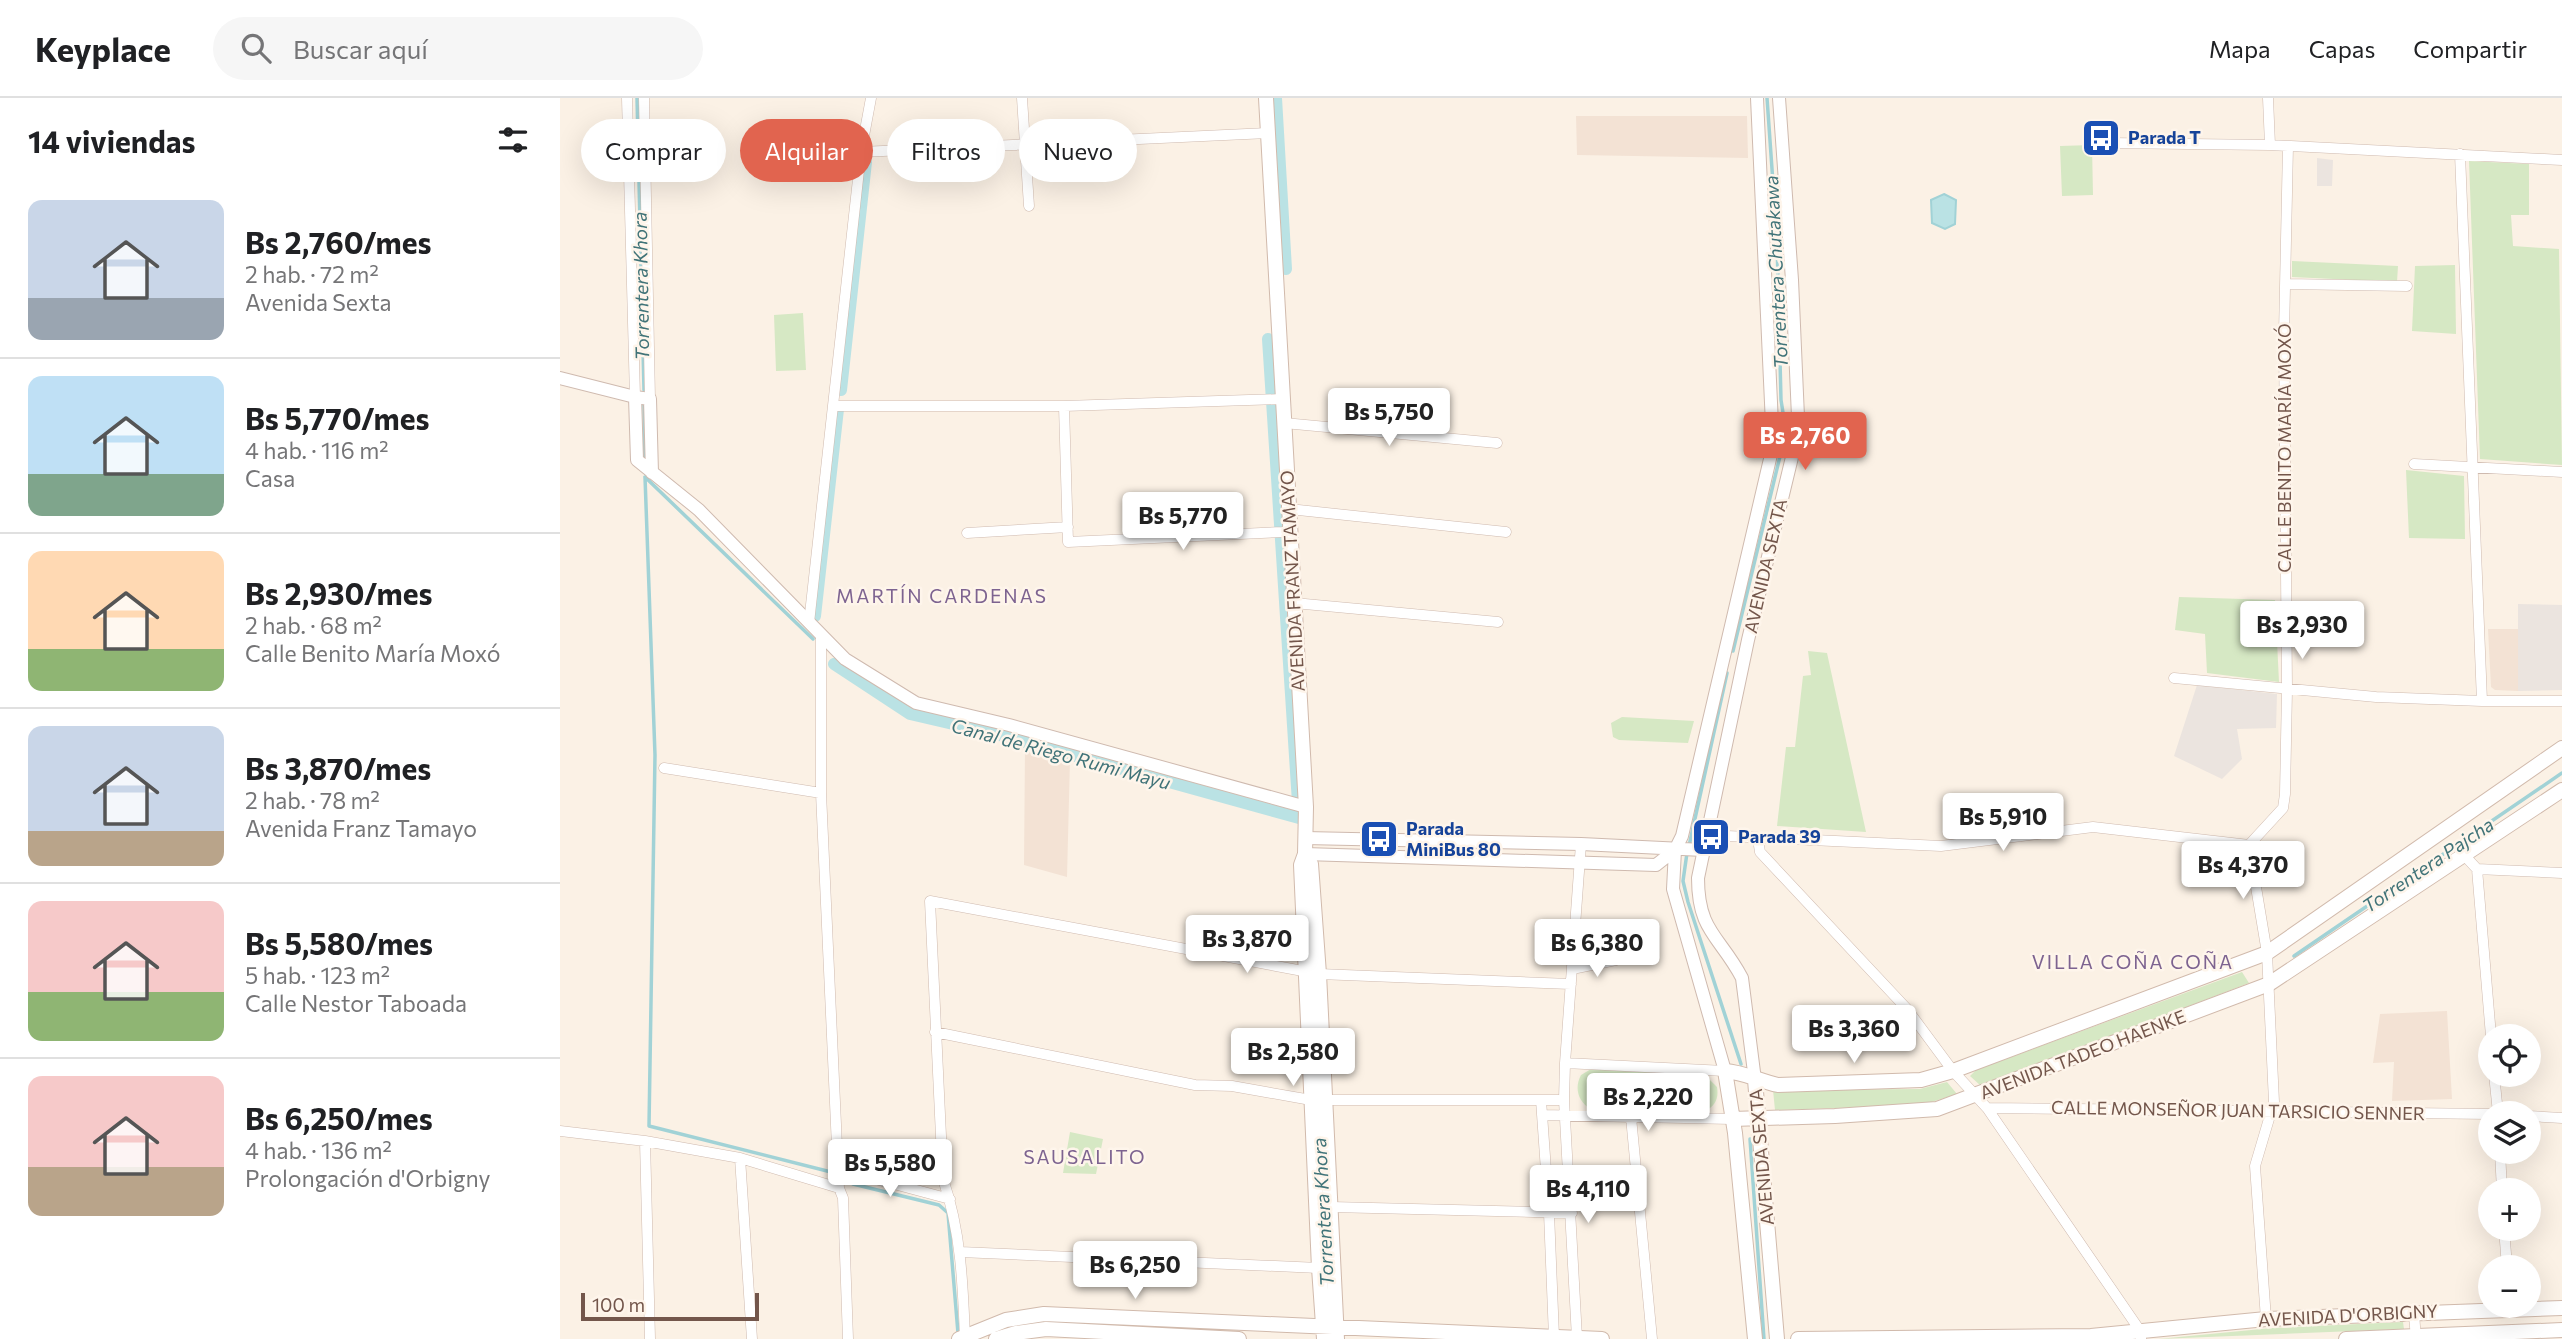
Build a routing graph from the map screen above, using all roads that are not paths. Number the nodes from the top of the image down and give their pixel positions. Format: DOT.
graph roads {
  1 [pos="627,98"];
  2 [pos="644,98"];
  3 [pos="871,98"];
  4 [pos="1023,98"];
  5 [pos="1266,98"];
  6 [pos="1757,98"];
  7 [pos="1779,98"];
  8 [pos="2268,98"];
  9 [pos="867,119"];
  10 [pos="1024,119"];
  11 [pos="1268,133"];
  12 [pos="1137,139"];
  13 [pos="2108,143"];
  14 [pos="1019,144"];
  15 [pos="2270,145"];
  16 [pos="2288,146"];
  17 [pos="873,151"];
  18 [pos="2460,154"];
  19 [pos="2562,160"];
  20 [pos="858,182"];
  21 [pos="1027,182"];
  22 [pos="1029,206"];
  23 [pos="2285,284"];
  24 [pos="2407,286"];
  25 [pos="560,377"];
  26 [pos="635,397"];
  27 [pos="650,399"];
  28 [pos="1283,400"];
  29 [pos="833,406"];
  30 [pos="1064,406"];
  31 [pos="1284,424"];
  32 [pos="1497,443"];
  33 [pos="2414,464"];
  34 [pos="2472,466"];
  35 [pos="652,472"];
  36 [pos="2562,472"];
  37 [pos="1289,509"];
  38 [pos="1068,527"];
  39 [pos="1290,529"];
  40 [pos="1506,532"];
  41 [pos="967,533"];
  42 [pos="1294,603"];
  43 [pos="1498,622"];
  44 [pos="809,623"];
  45 [pos="821,634"];
  46 [pos="1731,656"];
  47 [pos="2174,678"];
  48 [pos="2287,690"];
  49 [pos="2482,701"];
  50 [pos="2562,701"];
  51 [pos="2562,748"];
  52 [pos="664,768"];
  53 [pos="2562,790"];
  54 [pos="821,793"];
  55 [pos="1306,807"];
  56 [pos="1706,835"];
  57 [pos="1305,838"];
  58 [pos="1758,839"];
  59 [pos="1581,844"];
  60 [pos="2249,845"];
  61 [pos="1688,850"];
  62 [pos="1305,854"];
  63 [pos="2465,856"];
  64 [pos="1580,862"];
  65 [pos="2477,869"];
  66 [pos="2562,873"];
  67 [pos="2267,953"];
  68 [pos="1616,960"];
  69 [pos="1572,969"];
  70 [pos="1313,972"];
  71 [pos="1571,984"];
  72 [pos="2269,984"];
  73 [pos="2490,1024"];
  74 [pos="935,1032"];
  75 [pos="1564,1063"];
  76 [pos="1733,1071"];
  77 [pos="1953,1071"];
  78 [pos="1755,1080"];
  79 [pos="1974,1096"];
  80 [pos="1541,1100"];
  81 [pos="1564,1100"];
  82 [pos="1318,1101"];
  83 [pos="1987,1108"];
  84 [pos="2272,1112"];
  85 [pos="2478,1114"];
  86 [pos="1542,1115"];
  87 [pos="1564,1115"];
  88 [pos="1631,1117"];
  89 [pos="2541,1117"];
  90 [pos="1746,1118"];
  91 [pos="2562,1118"];
  92 [pos="560,1131"];
  93 [pos="645,1141"];
  94 [pos="740,1158"];
  95 [pos="838,1169"];
  96 [pos="839,1188"];
  97 [pos="950,1199"];
  98 [pos="1331,1207"];
  99 [pos="1549,1213"];
  100 [pos="1572,1213"];
  101 [pos="960,1252"];
  102 [pos="1319,1268"];
  103 [pos="2541,1308"];
  104 [pos="2562,1308"];
  105 [pos="2478,1310"];
  106 [pos="2414,1314"];
  107 [pos="2266,1319"];
  108 [pos="2562,1330"];
  109 [pos="1330,1334"];
  110 [pos="1120,1336"];
  111 [pos="2141,1336"];
  112 [pos="963,1338"];
  113 [pos="1554,1338"];
  114 [pos="1577,1338"];
  115 [pos="2416,1338"];
  116 [pos="650,1339"];
  117 [pos="752,1339"];
  118 [pos="848,1339"];
  119 [pos="996,1339"];
  120 [pos="1240,1339"];
  121 [pos="1602,1339"];
  122 [pos="1652,1339"];
  123 [pos="1755,1339"];
  124 [pos="1777,1339"];
  125 [pos="1798,1339"];
  126 [pos="2346,1339"];
  1 -- 26 [label="street"];
  2 -- 27 [label="street"];
  3 -- 9 [label="street"];
  4 -- 10 [label="street"];
  5 -- 11 [label="main road, AVENIDA FRANZ TAMAYO"];
  6 -- 46 [label="street, AVENIDA SEXTA"];
  7 -- 46 [label="street, AVENIDA SEXTA"];
  8 -- 15 [label="street"];
  11 -- 12 [label="street"];
  11 -- 28 [label="main road, AVENIDA FRANZ TAMAYO"];
  13 -- 15 [label="street"];
  14 -- 17 [label="street"];
  15 -- 16 [label="street"];
  16 -- 18 [label="street"];
  16 -- 23 [label="street, CALLE BENITO MARÍA MOXÓ"];
  18 -- 19 [label="street"];
  18 -- 34 [label="street"];
  20 -- 29 [label="street"];
  21 -- 22 [label="street"];
  23 -- 24 [label="street"];
  23 -- 48 [label="street, CALLE BENITO MARÍA MOXÓ"];
  25 -- 26 [label="street"];
  26 -- 27 [label="street"];
  26 -- 35 [label="street"];
  27 -- 35 [label="street"];
  28 -- 30 [label="street"];
  28 -- 31 [label="main road, AVENIDA FRANZ TAMAYO"];
  29 -- 30 [label="street"];
  29 -- 44 [label="street"];
  30 -- 38 [label="street"];
  31 -- 32 [label="street"];
  31 -- 37 [label="main road, AVENIDA FRANZ TAMAYO"];
  33 -- 34 [label="street"];
  34 -- 36 [label="street"];
  34 -- 49 [label="street"];
  35 -- 44 [label="street"];
  37 -- 39 [label="main road, AVENIDA FRANZ TAMAYO"];
  37 -- 40 [label="street"];
  38 -- 39 [label="street"];
  38 -- 41 [label="street"];
  39 -- 42 [label="main road, AVENIDA FRANZ TAMAYO"];
  42 -- 43 [label="street"];
  42 -- 55 [label="main road, AVENIDA FRANZ TAMAYO"];
  44 -- 45 [label="street"];
  45 -- 54 [label="street"];
  45 -- 55 [label="street"];
  46 -- 56 [label="street, AVENIDA SEXTA"];
  46 -- 61 [label="street, AVENIDA SEXTA"];
  47 -- 48 [label="street"];
  48 -- 49 [label="street"];
  48 -- 60 [label="street, CALLE BENITO MARÍA MOXÓ"];
  49 -- 50 [label="street"];
  51 -- 67 [label="main road, AVENIDA TADEO HAENKE"];
  52 -- 54 [label="street"];
  53 -- 63 [label="main road, AVENIDA TADEO HAENKE"];
  54 -- 95 [label="street"];
  55 -- 57 [label="main road, AVENIDA FRANZ TAMAYO"];
  56 -- 58 [label="street"];
  56 -- 61 [label="street, AVENIDA SEXTA"];
  57 -- 59 [label="street"];
  57 -- 62 [label="main road, AVENIDA FRANZ TAMAYO"];
  58 -- 60 [label="street"];
  58 -- 77 [label="street"];
  59 -- 61 [label="street"];
  59 -- 64 [label="street"];
  60 -- 67 [label="street"];
  61 -- 64 [label="street"];
  61 -- 76 [label="street, AVENIDA SEXTA"];
  61 -- 78 [label="street, AVENIDA SEXTA"];
  62 -- 64 [label="street"];
  62 -- 70 [label="main road, AVENIDA FRANZ TAMAYO"];
  63 -- 65 [label="street"];
  63 -- 72 [label="main road, AVENIDA TADEO HAENKE"];
  64 -- 69 [label="street"];
  65 -- 66 [label="street"];
  65 -- 73 [label="street"];
  67 -- 72 [label="street"];
  67 -- 77 [label="main road, AVENIDA TADEO HAENKE"];
  68 -- 69 [label="street"];
  69 -- 71 [label="street"];
  70 -- 71 [label="street"];
  70 -- 74 [label="street"];
  70 -- 82 [label="main road, AVENIDA FRANZ TAMAYO"];
  71 -- 75 [label="street"];
  72 -- 79 [label="main road, AVENIDA TADEO HAENKE"];
  72 -- 84 [label="street"];
  74 -- 82 [label="street"];
  74 -- 97 [label="street"];
  75 -- 76 [label="street, AVENIDA TADEO HAENKE"];
  75 -- 81 [label="street"];
  76 -- 78 [label="main road, AVENIDA TADEO HAENKE"];
  76 -- 90 [label="main road, AVENIDA SEXTA"];
  77 -- 78 [label="main road, AVENIDA TADEO HAENKE"];
  77 -- 79 [label="street"];
  78 -- 90 [label="main road, AVENIDA SEXTA"];
  79 -- 83 [label="street"];
  79 -- 90 [label="main road, AVENIDA TADEO HAENKE"];
  80 -- 81 [label="street"];
  80 -- 82 [label="street"];
  80 -- 86 [label="street"];
  81 -- 87 [label="street"];
  82 -- 98 [label="main road, AVENIDA FRANZ TAMAYO"];
  82 -- 102 [label="main road, AVENIDA FRANZ TAMAYO"];
  83 -- 84 [label="street, CALLE MONSEÑOR JUAN TARSICIO SENNER"];
  83 -- 111 [label="street"];
  84 -- 85 [label="street, CALLE MONSEÑOR JUAN TARSICIO SENNER"];
  84 -- 107 [label="street"];
  86 -- 87 [label="street, AVENIDA TADEO HAENKE"];
  86 -- 99 [label="street"];
  87 -- 88 [label="street, AVENIDA TADEO HAENKE"];
  87 -- 100 [label="street"];
  88 -- 90 [label="street, AVENIDA TADEO HAENKE"];
  88 -- 122 [label="street"];
  89 -- 91 [label="street"];
  90 -- 123 [label="main road, AVENIDA SEXTA"];
  90 -- 124 [label="main road, AVENIDA SEXTA"];
  92 -- 93 [label="street"];
  93 -- 94 [label="street"];
  93 -- 116 [label="street"];
  94 -- 96 [label="street"];
  94 -- 117 [label="street"];
  95 -- 96 [label="street"];
  95 -- 97 [label="street"];
  96 -- 118 [label="street"];
  97 -- 101 [label="street"];
  98 -- 99 [label="street"];
  98 -- 109 [label="main road, AVENIDA FRANZ TAMAYO"];
  99 -- 100 [label="street"];
  99 -- 113 [label="street"];
  100 -- 114 [label="street"];
  101 -- 102 [label="street"];
  101 -- 112 [label="street"];
  102 -- 109 [label="main road, AVENIDA FRANZ TAMAYO"];
  103 -- 104 [label="main road, AVENIDA D'ORBIGNY"];
  105 -- 106 [label="main road, AVENIDA D'ORBIGNY"];
  106 -- 107 [label="main road, AVENIDA D'ORBIGNY"];
  106 -- 115 [label="street"];
  107 -- 111 [label="main road, AVENIDA D'ORBIGNY"];
  108 -- 115 [label="main road, AVENIDA D'ORBIGNY"];
  109 -- 112 [label="main road"];
  109 -- 113 [label="main road"];
  110 -- 119 [label="main road"];
  110 -- 120 [label="main road"];
  111 -- 125 [label="main road, AVENIDA D'ORBIGNY"];
  113 -- 114 [label="main road"];
  114 -- 121 [label="main road"];
  115 -- 126 [label="main road, AVENIDA D'ORBIGNY"];
}
